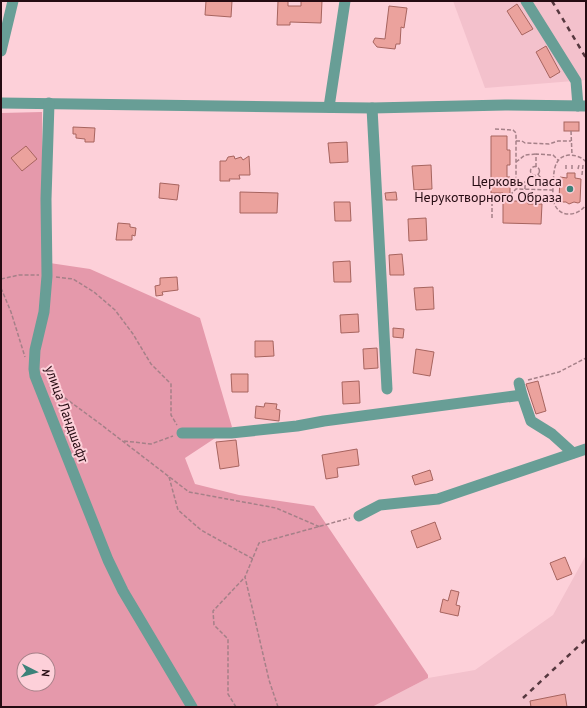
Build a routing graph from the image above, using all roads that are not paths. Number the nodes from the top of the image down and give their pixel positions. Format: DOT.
graph roads {
  1 [pos="13,1"];
  2 [pos="345,1"];
  3 [pos="526,1"];
  4 [pos="1,51"];
  5 [pos="1,103"];
  6 [pos="49,103"];
  7 [pos="582,106"];
  8 [pos="329,108"];
  9 [pos="372,108"];
  10 [pos="519,383"];
  11 [pos="387,389"];
  12 [pos="522,395"];
  13 [pos="182,433"];
  14 [pos="586,449"];
  15 [pos="573,453"];
  16 [pos="360,516"];
  17 [pos="192,707"];
  1 -- 4 [label="street"];
  2 -- 8 [label="street"];
  3 -- 7 [label="street"];
  5 -- 6 [label="street"];
  6 -- 8 [label="street"];
  6 -- 17 [label="street, улица Ландшафт"];
  7 -- 9 [label="street"];
  8 -- 9 [label="street"];
  9 -- 11 [label="street"];
  10 -- 12 [label="street"];
  12 -- 13 [label="street"];
  12 -- 15 [label="street"];
  14 -- 15 [label="street"];
  15 -- 16 [label="street"];
}
